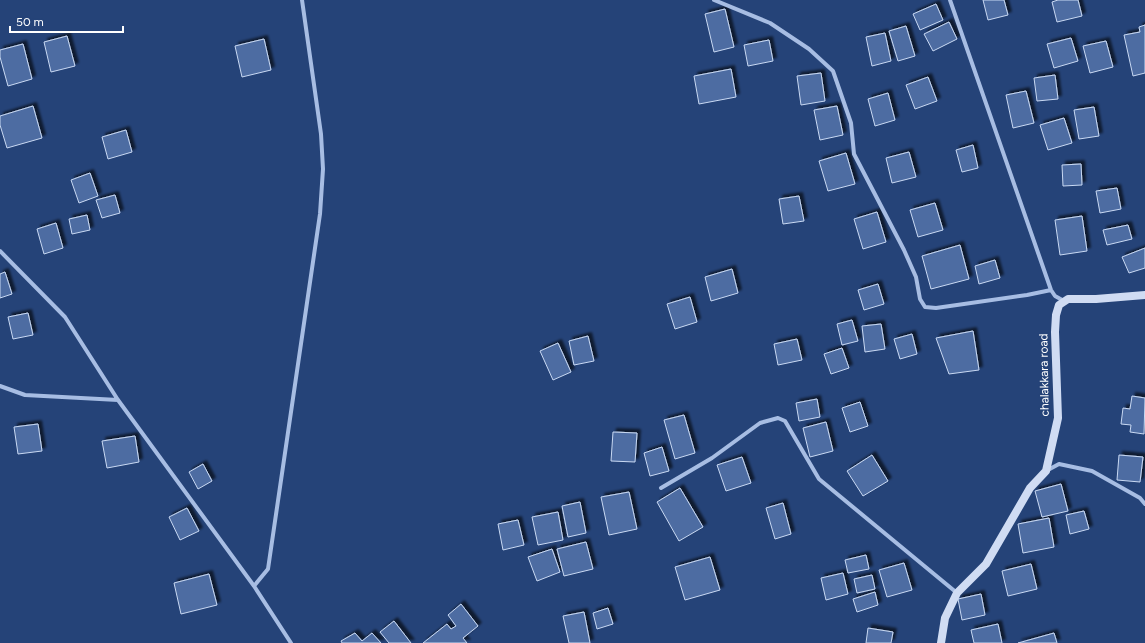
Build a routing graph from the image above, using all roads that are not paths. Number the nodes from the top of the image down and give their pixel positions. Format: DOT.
graph roads {
  1 [pos="302,0"];
  2 [pos="714,0"];
  3 [pos="950,0"];
  4 [pos="0,251"];
  5 [pos="1051,290"];
  6 [pos="1145,295"];
  7 [pos="1064,301"];
  8 [pos="0,386"];
  9 [pos="118,400"];
  10 [pos="1046,471"];
  11 [pos="661,488"];
  12 [pos="1145,504"];
  13 [pos="254,586"];
  14 [pos="957,593"];
  15 [pos="291,643"];
  16 [pos="941,643"];
  1 -- 13 [label="street"];
  2 -- 5 [label="street"];
  3 -- 5 [label="street"];
  4 -- 9 [label="street"];
  5 -- 7 [label="street"];
  6 -- 7 [label="main road"];
  7 -- 10 [label="main road, chalakkara road"];
  8 -- 9 [label="street"];
  9 -- 13 [label="street"];
  10 -- 12 [label="street"];
  10 -- 14 [label="main road"];
  11 -- 14 [label="street"];
  13 -- 15 [label="street"];
  14 -- 16 [label="main road"];
}
